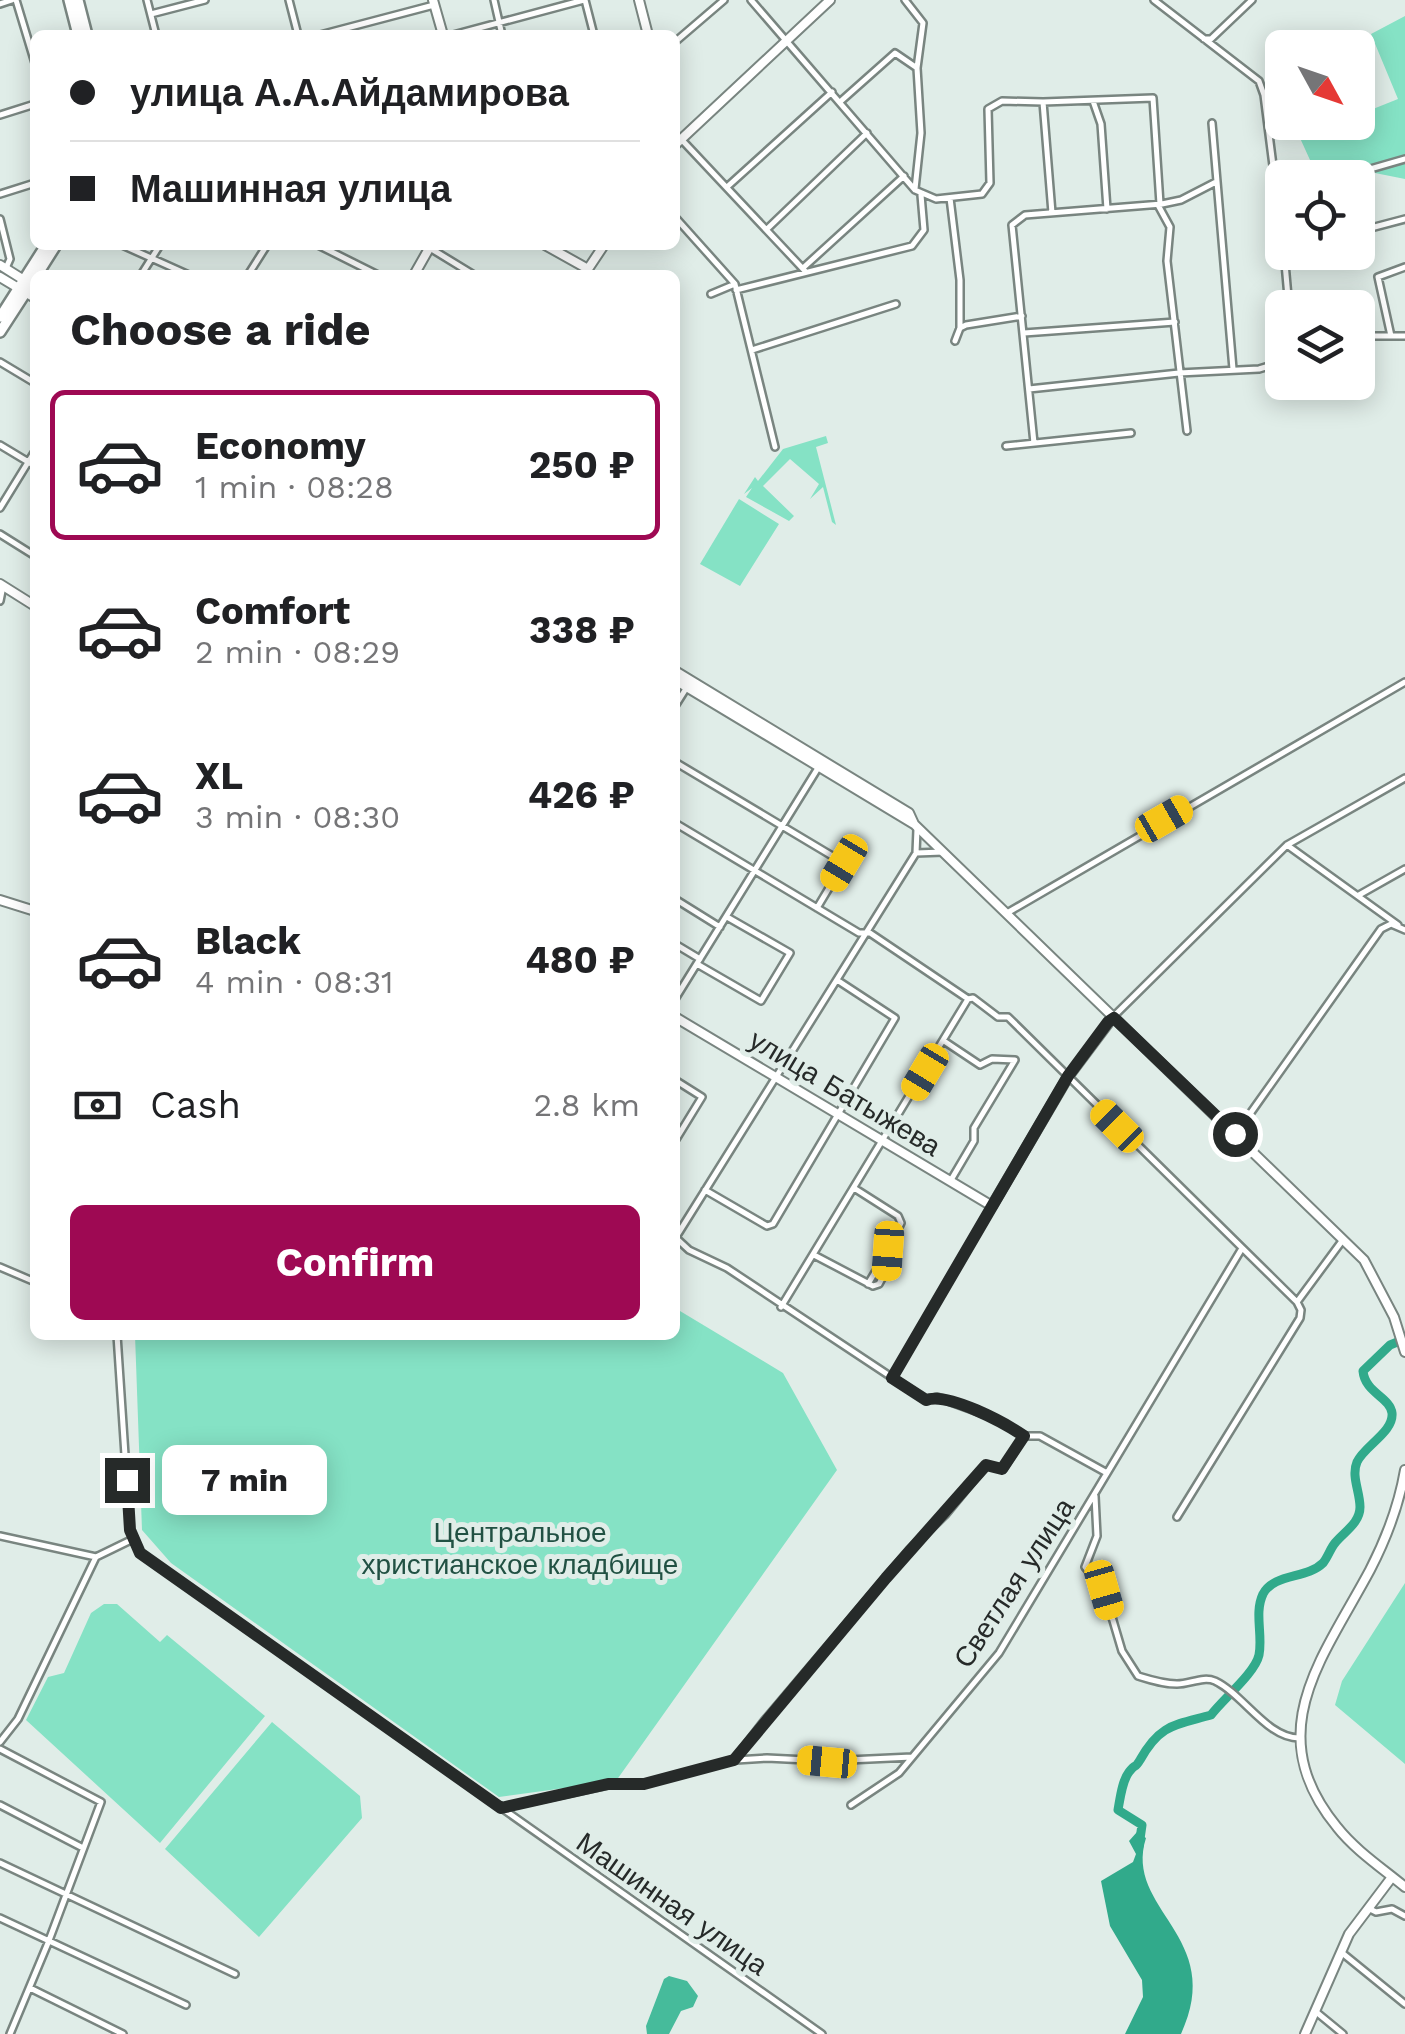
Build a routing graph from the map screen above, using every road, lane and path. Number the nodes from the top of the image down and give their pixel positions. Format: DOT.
graph roads {
  1 [pos="14,0"];
  2 [pos="70,0"];
  3 [pos="78,0"];
  4 [pos="147,0"];
  5 [pos="205,0"];
  6 [pos="289,0"];
  7 [pos="494,0"];
  8 [pos="584,0"];
  9 [pos="639,0"];
  10 [pos="724,0"];
  11 [pos="752,0"];
  12 [pos="830,0"];
  13 [pos="905,0"];
  14 [pos="1154,0"];
  15 [pos="1252,0"];
  16 [pos="434,2"];
  17 [pos="0,4"];
  18 [pos="150,14"];
  19 [pos="499,23"];
  20 [pos="77,30"];
  21 [pos="86,30"];
  22 [pos="155,30"];
  23 [pos="297,30"];
  24 [pos="337,30"];
  25 [pos="442,30"];
  26 [pos="472,30"];
  27 [pos="501,30"];
  28 [pos="593,30"];
  29 [pos="647,30"];
  30 [pos="680,38"];
  31 [pos="785,40"];
  32 [pos="1202,40"];
  33 [pos="30,48"];
  34 [pos="916,68"];
  35 [pos="832,92"];
  36 [pos="841,101"];
  37 [pos="1093,101"];
  38 [pos="1043,102"];
  39 [pos="30,106"];
  40 [pos="0,115"];
  41 [pos="1212,123"];
  42 [pos="866,133"];
  43 [pos="680,136"];
  44 [pos="680,142"];
  45 [pos="1274,160"];
  46 [pos="1405,160"];
  47 [pos="1375,169"];
  48 [pos="904,176"];
  49 [pos="1216,182"];
  50 [pos="30,185"];
  51 [pos="727,186"];
  52 [pos="918,192"];
  53 [pos="0,194"];
  54 [pos="953,198"];
  55 [pos="1159,204"];
  56 [pos="1107,209"];
  57 [pos="1052,213"];
  58 [pos="0,218"];
  59 [pos="1405,219"];
  60 [pos="680,223"];
  61 [pos="1375,227"];
  62 [pos="766,229"];
  63 [pos="133,250"];
  64 [pos="157,250"];
  65 [pos="328,250"];
  66 [pos="435,250"];
  67 [pos="553,250"];
  68 [pos="152,259"];
  69 [pos="1405,267"];
  70 [pos="2,270"];
  71 [pos="145,270"];
  72 [pos="177,270"];
  73 [pos="368,270"];
  74 [pos="466,270"];
  75 [pos="583,270"];
  76 [pos="804,270"];
  77 [pos="30,286"];
  78 [pos="735,287"];
  79 [pos="710,294"];
  80 [pos="896,304"];
  81 [pos="0,316"];
  82 [pos="1022,316"];
  83 [pos="1175,322"];
  84 [pos="960,328"];
  85 [pos="0,332"];
  86 [pos="1024,333"];
  87 [pos="1375,336"];
  88 [pos="1391,336"];
  89 [pos="1405,336"];
  90 [pos="955,341"];
  91 [pos="752,350"];
  92 [pos="0,362"];
  93 [pos="1265,367"];
  94 [pos="1233,369"];
  95 [pos="1179,373"];
  96 [pos="30,380"];
  97 [pos="1029,389"];
  98 [pos="1187,431"];
  99 [pos="1131,433"];
  100 [pos="1034,443"];
  101 [pos="0,445"];
  102 [pos="1006,446"];
  103 [pos="775,447"];
  104 [pos="30,463"];
  105 [pos="30,467"];
  106 [pos="0,508"];
  107 [pos="0,534"];
  108 [pos="30,553"];
  109 [pos="2,586"];
  110 [pos="0,601"];
  111 [pos="30,603"];
  112 [pos="680,674"];
  113 [pos="1405,682"];
  114 [pos="680,683"];
  115 [pos="686,687"];
  116 [pos="680,697"];
  117 [pos="680,765"];
  118 [pos="819,766"];
  119 [pos="1405,778"];
  120 [pos="906,816"];
  121 [pos="916,825"];
  122 [pos="680,826"];
  123 [pos="782,826"];
  124 [pos="1286,845"];
  125 [pos="944,852"];
  126 [pos="916,853"];
  127 [pos="1405,869"];
  128 [pos="754,871"];
  129 [pos="1360,896"];
  130 [pos="0,900"];
  131 [pos="680,903"];
  132 [pos="817,908"];
  133 [pos="30,910"];
  134 [pos="1006,913"];
  135 [pos="726,916"];
  136 [pos="720,927"];
  137 [pos="1402,928"];
  138 [pos="865,933"];
  139 [pos="680,948"];
  140 [pos="698,962"];
  141 [pos="836,980"];
  142 [pos="680,991"];
  143 [pos="968,998"];
  144 [pos="1114,1018"];
  145 [pos="680,1020"];
  146 [pos="944,1041"];
  147 [pos="1068,1076"];
  148 [pos="777,1078"];
  149 [pos="680,1083"];
  150 [pos="839,1116"];
  151 [pos="680,1132"];
  152 [pos="1235,1134"];
  153 [pos="883,1142"];
  154 [pos="949,1182"];
  155 [pos="854,1188"];
  156 [pos="705,1190"];
  157 [pos="992,1206"];
  158 [pos="680,1229"];
  159 [pos="1344,1238"];
  160 [pos="680,1242"];
  161 [pos="1242,1250"];
  162 [pos="814,1255"];
  163 [pos="0,1267"];
  164 [pos="30,1280"];
  165 [pos="1297,1302"];
  166 [pos="781,1307"];
  167 [pos="117,1340"];
  168 [pos="1405,1352"];
  169 [pos="892,1378"];
  170 [pos="1024,1436"];
  171 [pos="1405,1470"];
  172 [pos="1107,1473"];
  173 [pos="1096,1493"];
  174 [pos="1176,1516"];
  175 [pos="0,1536"];
  176 [pos="132,1540"];
  177 [pos="96,1557"];
  178 [pos="1300,1738"];
  179 [pos="0,1745"];
  180 [pos="912,1758"];
  181 [pos="734,1760"];
  182 [pos="0,1805"];
  183 [pos="851,1806"];
  184 [pos="501,1808"];
  185 [pos="83,1848"];
  186 [pos="0,1863"];
  187 [pos="1392,1877"];
  188 [pos="1405,1888"];
  189 [pos="64,1895"];
  190 [pos="1368,1908"];
  191 [pos="1405,1916"];
  192 [pos="0,1918"];
  193 [pos="48,1943"];
  194 [pos="1341,1952"];
  195 [pos="235,1974"];
  196 [pos="30,1988"];
  197 [pos="1405,2004"];
  198 [pos="186,2005"];
  199 [pos="1315,2011"];
  200 [pos="0,2029"];
  201 [pos="10,2034"];
  202 [pos="124,2034"];
  203 [pos="822,2034"];
  204 [pos="1306,2034"];
  205 [pos="1343,2034"];
  1 -- 17 [label="street"];
  1 -- 33 [label="street"];
  2 -- 20 [label="main road"];
  3 -- 21 [label="main road"];
  4 -- 18 [label="street"];
  5 -- 18 [label="street"];
  6 -- 23 [label="street"];
  7 -- 19 [label="street"];
  8 -- 19 [label="street"];
  8 -- 28 [label="street"];
  9 -- 29 [label="main road"];
  10 -- 30 [label="street"];
  11 -- 31 [label="street"];
  12 -- 31 [label="main road"];
  13 -- 34 [label="street"];
  14 -- 32 [label="street"];
  15 -- 32 [label="street"];
  16 -- 24 [label="street"];
  16 -- 25 [label="main road"];
  18 -- 22 [label="street"];
  19 -- 26 [label="street"];
  19 -- 27 [label="street"];
  31 -- 35 [label="street"];
  31 -- 43 [label="main road"];
  32 -- 45 [label="street"];
  34 -- 36 [label="street"];
  34 -- 52 [label="street"];
  35 -- 36 [label="street"];
  35 -- 51 [label="street"];
  36 -- 42 [label="street"];
  37 -- 38 [label="street"];
  37 -- 55 [label="street"];
  37 -- 56 [label="street"];
  38 -- 54 [label="street"];
  38 -- 57 [label="street"];
  39 -- 40 [label="street"];
  41 -- 49 [label="street"];
  42 -- 48 [label="street"];
  42 -- 62 [label="street"];
  44 -- 51 [label="street"];
  46 -- 47 [label="street"];
  48 -- 52 [label="street"];
  48 -- 76 [label="street"];
  49 -- 55 [label="street"];
  49 -- 94 [label="street"];
  50 -- 53 [label="street"];
  51 -- 62 [label="street"];
  52 -- 54 [label="street"];
  52 -- 76 [label="street"];
  54 -- 84 [label="street"];
  55 -- 56 [label="street"];
  55 -- 83 [label="street"];
  56 -- 57 [label="street"];
  57 -- 82 [label="street"];
  58 -- 70 [label="street"];
  59 -- 61 [label="street"];
  60 -- 78 [label="street"];
  62 -- 76 [label="street"];
  63 -- 68 [label="street"];
  64 -- 68 [label="street"];
  65 -- 73 [label="street"];
  66 -- 74 [label="street"];
  67 -- 75 [label="main road"];
  68 -- 71 [label="street"];
  68 -- 72 [label="street"];
  69 -- 88 [label="street"];
  70 -- 77 [label="main road"];
  76 -- 78 [label="street"];
  77 -- 81 [label="main road"];
  77 -- 85 [label="main road"];
  78 -- 79 [label="street"];
  78 -- 91 [label="street"];
  80 -- 91 [label="street"];
  82 -- 84 [label="street"];
  82 -- 86 [label="street"];
  83 -- 86 [label="street"];
  83 -- 95 [label="street"];
  84 -- 90 [label="street"];
  86 -- 97 [label="street"];
  87 -- 88 [label="street"];
  88 -- 89 [label="street"];
  91 -- 103 [label="street"];
  92 -- 96 [label="street"];
  93 -- 94 [label="street"];
  94 -- 95 [label="street"];
  95 -- 97 [label="street"];
  95 -- 98 [label="street"];
  97 -- 100 [label="street"];
  99 -- 100 [label="street"];
  100 -- 102 [label="street"];
  101 -- 104 [label="street"];
  105 -- 106 [label="street"];
  107 -- 108 [label="street"];
  109 -- 110 [label="street"];
  109 -- 111 [label="main road"];
  112 -- 120 [label="main road"];
  113 -- 134 [label="street"];
  114 -- 115 [label="main road"];
  115 -- 116 [label="street"];
  115 -- 118 [label="main road"];
  117 -- 123 [label="street"];
  118 -- 120 [label="main road"];
  118 -- 123 [label="street"];
  119 -- 124 [label="street"];
  120 -- 121 [label="main road"];
  121 -- 125 [label="main road"];
  121 -- 126 [label="street"];
  122 -- 128 [label="street"];
  123 -- 128 [label="street"];
  123 -- 132 [label="street"];
  124 -- 129 [label="street"];
  124 -- 144 [label="street"];
  125 -- 126 [label="street"];
  125 -- 134 [label="main road"];
  126 -- 138 [label="street"];
  127 -- 129 [label="street"];
  128 -- 132 [label="street"];
  128 -- 135 [label="street"];
  129 -- 137 [label="street"];
  130 -- 133 [label="main road"];
  131 -- 136 [label="street"];
  132 -- 138 [label="street"];
  134 -- 144 [label="main road"];
  135 -- 136 [label="street"];
  135 -- 140 [label="street"];
  136 -- 140 [label="street"];
  137 -- 152 [label="street"];
  138 -- 141 [label="street"];
  138 -- 143 [label="street"];
  139 -- 140 [label="street"];
  140 -- 142 [label="street"];
  141 -- 148 [label="street"];
  141 -- 150 [label="street"];
  143 -- 146 [label="street"];
  143 -- 147 [label="street"];
  144 -- 147 [label="main road"];
  144 -- 152 [label="main road"];
  145 -- 148 [label="main road, улица Батыжева"];
  146 -- 153 [label="street"];
  146 -- 154 [label="street"];
  147 -- 157 [label="main road"];
  147 -- 161 [label="street"];
  148 -- 150 [label="main road, улица Батыжева"];
  148 -- 156 [label="street"];
  149 -- 151 [label="street"];
  150 -- 153 [label="main road, улица Батыжева"];
  150 -- 156 [label="street"];
  152 -- 159 [label="main road"];
  153 -- 154 [label="main road, улица Батыжева"];
  153 -- 155 [label="street"];
  154 -- 157 [label="main road, улица Батыжева"];
  155 -- 162 [label="street"];
  155 -- 162 [label="street"];
  156 -- 158 [label="street"];
  157 -- 169 [label="street"];
  159 -- 165 [label="street"];
  159 -- 168 [label="main road"];
  160 -- 166 [label="street"];
  161 -- 165 [label="street"];
  161 -- 172 [label="street, Светлая улица"];
  162 -- 166 [label="street"];
  163 -- 164 [label="street"];
  165 -- 174 [label="street"];
  166 -- 169 [label="street"];
  167 -- 176 [label="street"];
  169 -- 170 [label="street"];
  170 -- 172 [label="street"];
  170 -- 181 [label="street"];
  171 -- 178 [label="main road"];
  172 -- 173 [label="street, Светлая улица"];
  173 -- 178 [label="street"];
  173 -- 180 [label="street, Светлая улица"];
  175 -- 177 [label="street"];
  176 -- 177 [label="street"];
  176 -- 184 [label="street, Машинная улица"];
  177 -- 179 [label="street"];
  178 -- 187 [label="main road"];
  179 -- 185 [label="street"];
  180 -- 181 [label="street"];
  180 -- 183 [label="street, Светлая улица"];
  181 -- 184 [label="street"];
  182 -- 185 [label="street"];
  184 -- 203 [label="street, Машинная улица"];
  185 -- 189 [label="street"];
  186 -- 189 [label="street"];
  187 -- 188 [label="main road"];
  187 -- 190 [label="main road"];
  189 -- 193 [label="street"];
  189 -- 195 [label="street"];
  190 -- 191 [label="street"];
  190 -- 194 [label="main road"];
  192 -- 193 [label="street"];
  193 -- 196 [label="street"];
  193 -- 198 [label="street"];
  194 -- 197 [label="street"];
  194 -- 199 [label="main road"];
  196 -- 201 [label="street"];
  196 -- 202 [label="street"];
  199 -- 204 [label="main road"];
  199 -- 205 [label="street"];
  200 -- 201 [label="street"];
}
